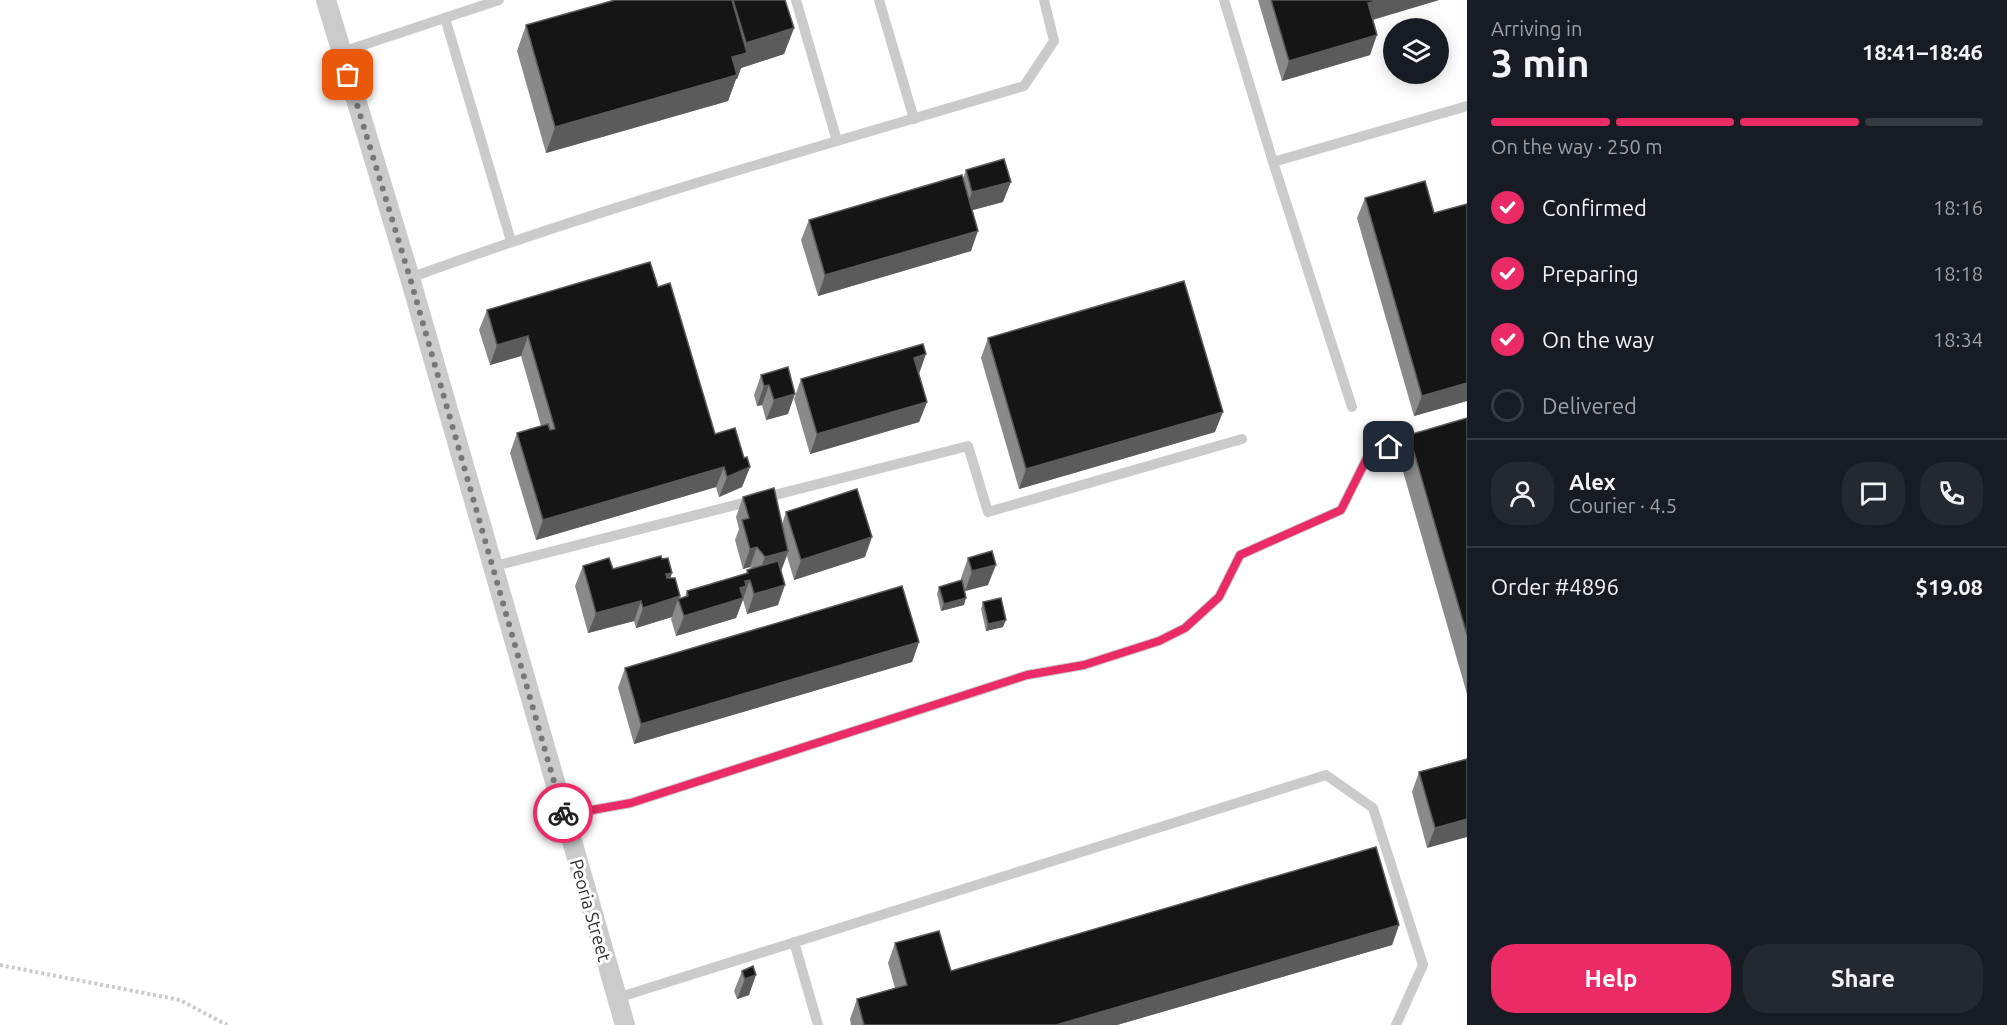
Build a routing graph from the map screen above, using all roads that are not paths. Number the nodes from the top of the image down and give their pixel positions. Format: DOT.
graph roads {
  1 [pos="326,0"];
  2 [pos="499,0"];
  3 [pos="796,0"];
  4 [pos="879,0"];
  5 [pos="1044,0"];
  6 [pos="1224,0"];
  7 [pos="445,18"];
  8 [pos="342,52"];
  9 [pos="1467,106"];
  10 [pos="914,119"];
  11 [pos="837,141"];
  12 [pos="1273,162"];
  13 [pos="511,241"];
  14 [pos="410,278"];
  15 [pos="1352,407"];
  16 [pos="1434,430"];
  17 [pos="1242,439"];
  18 [pos="491,567"];
  19 [pos="564,815"];
  20 [pos="794,942"];
  21 [pos="617,998"];
  22 [pos="625,1025"];
  23 [pos="818,1025"];
  24 [pos="1396,1025"];
  1 -- 8 [label="street, Peoria Street"];
  2 -- 7 [label="lane"];
  3 -- 11 [label="lane"];
  4 -- 10 [label="lane"];
  5 -- 10 [label="lane"];
  6 -- 12 [label="lane"];
  7 -- 8 [label="lane"];
  7 -- 13 [label="lane"];
  8 -- 14 [label="street, Peoria Street"];
  9 -- 12 [label="lane"];
  10 -- 11 [label="lane"];
  11 -- 13 [label="lane"];
  12 -- 15 [label="lane"];
  13 -- 14 [label="lane"];
  14 -- 18 [label="street, Peoria Street"];
  16 -- 19 [label="lane"];
  17 -- 18 [label="lane"];
  18 -- 19 [label="street, Peoria Street"];
  19 -- 21 [label="street, Peoria Street"];
  20 -- 21 [label="lane"];
  20 -- 23 [label="lane"];
  20 -- 24 [label="lane"];
  21 -- 22 [label="street, Peoria Street"];
}
